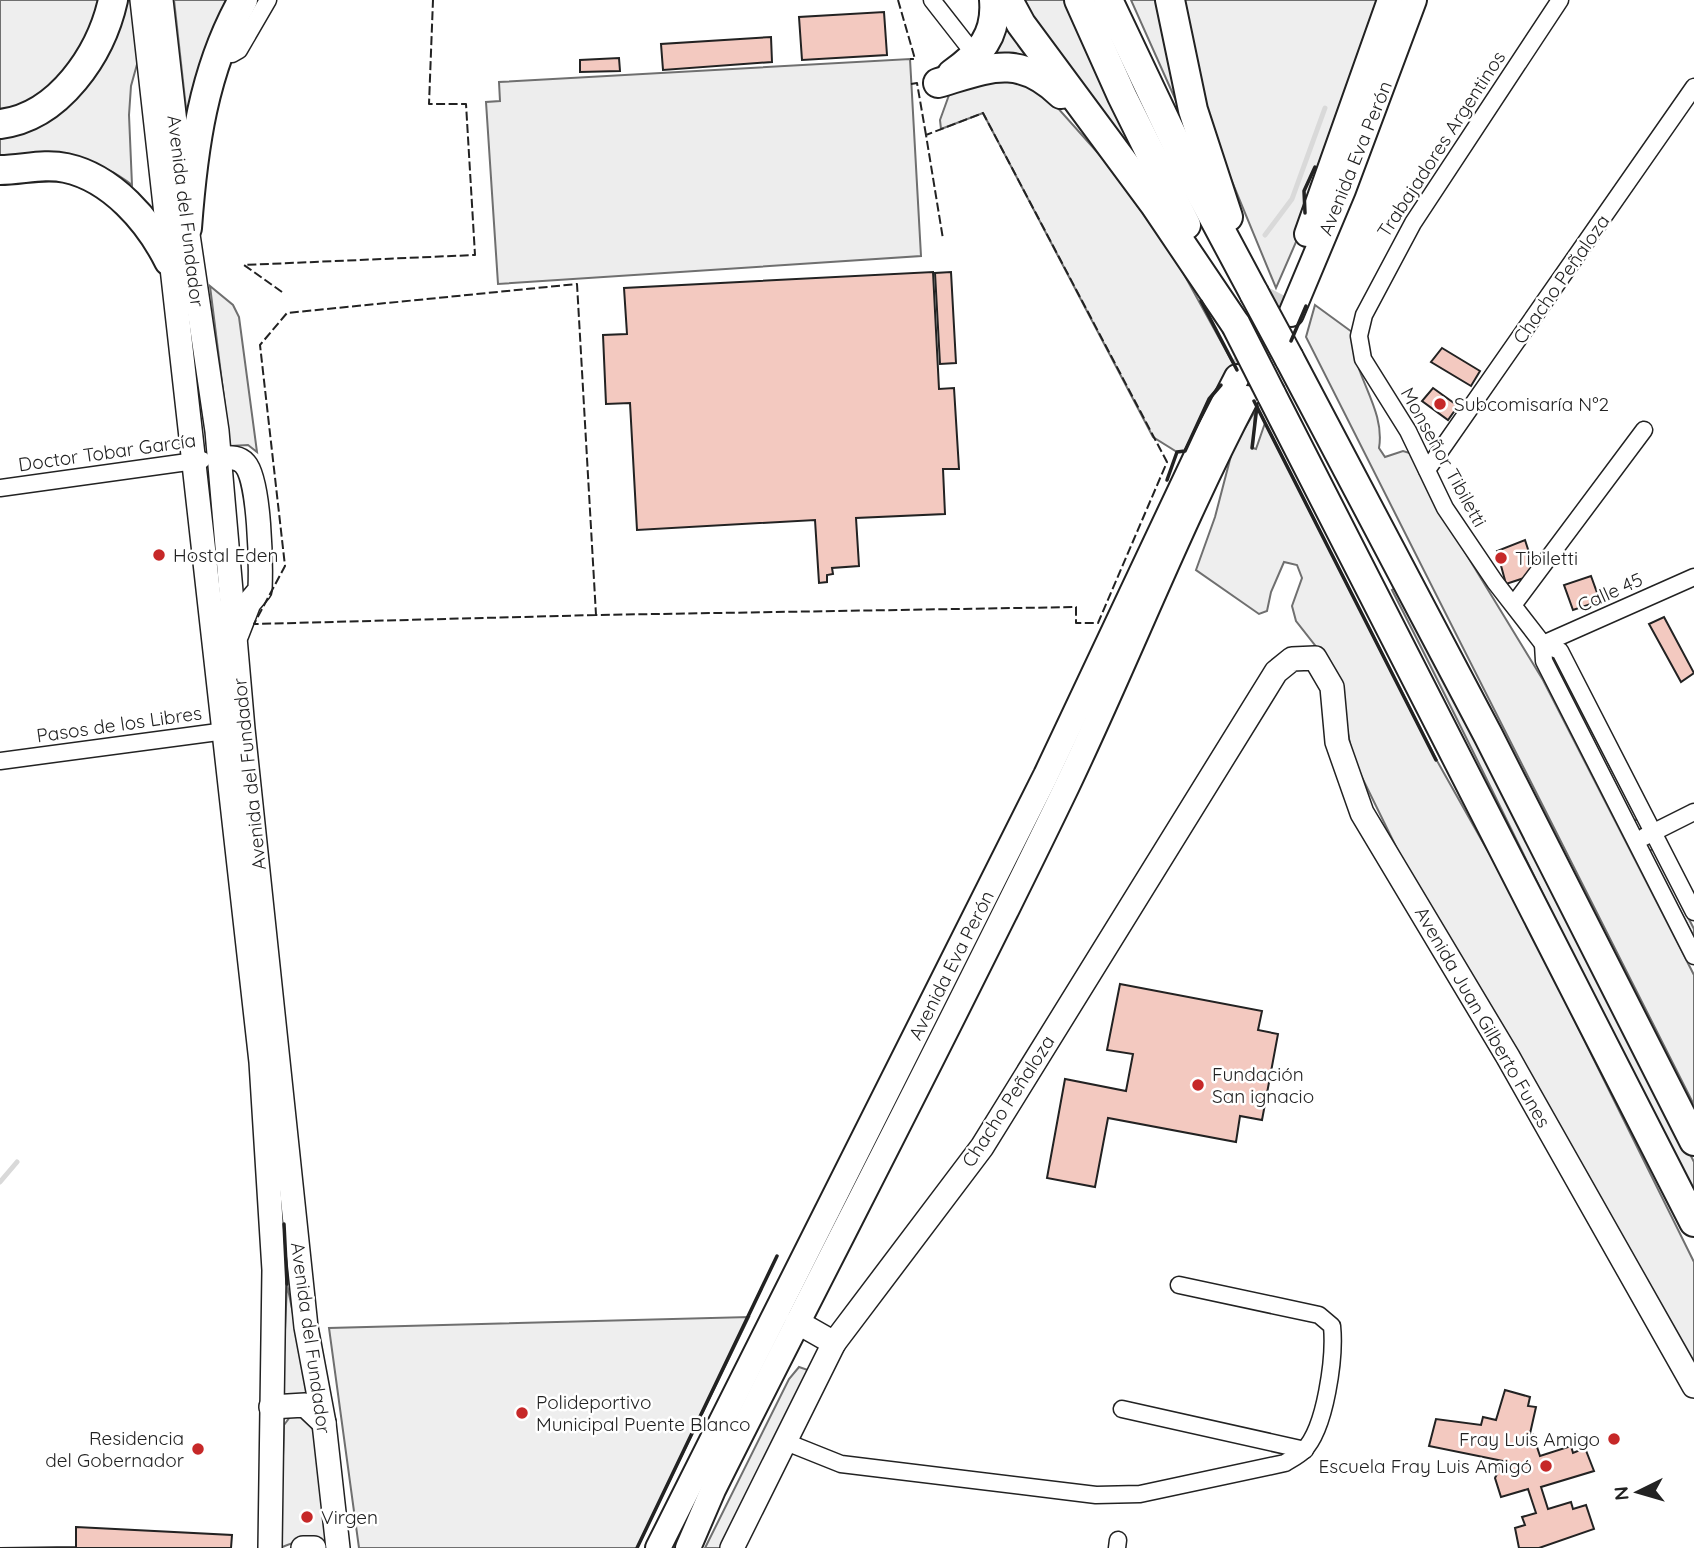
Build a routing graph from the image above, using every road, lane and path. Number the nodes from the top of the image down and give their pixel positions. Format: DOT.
graph roads {
  1 [pos="113,0"];
  2 [pos="142,0"];
  3 [pos="161,0"];
  4 [pos="243,0"];
  5 [pos="268,0"];
  6 [pos="932,0"];
  7 [pos="993,0"];
  8 [pos="1009,0"];
  9 [pos="1079,0"];
  10 [pos="1108,0"];
  11 [pos="1170,0"];
  12 [pos="1390,0"];
  13 [pos="1414,0"];
  14 [pos="1560,0"];
  15 [pos="219,50"];
  16 [pos="975,55"];
  17 [pos="1694,87"];
  18 [pos="0,124"];
  19 [pos="1093,125"];
  20 [pos="0,170"];
  21 [pos="187,228"];
  22 [pos="169,261"];
  23 [pos="1275,300"];
  24 [pos="1364,315"];
  25 [pos="1236,325"];
  26 [pos="1252,390"];
  27 [pos="1644,430"];
  28 [pos="219,458"];
  29 [pos="193,461"];
  30 [pos="1427,470"];
  31 [pos="0,488"];
  32 [pos="1694,578"];
  33 [pos="1514,604"];
  34 [pos="235,640"];
  35 [pos="1543,644"];
  36 [pos="1292,659"];
  37 [pos="233,730"];
  38 [pos="0,761"];
  39 [pos="1694,812"];
  40 [pos="1653,832"];
  41 [pos="1635,841"];
  42 [pos="1694,912"];
  43 [pos="1694,956"];
  44 [pos="1694,1141"];
  45 [pos="1694,1222"];
  46 [pos="1179,1285"];
  47 [pos="797,1322"];
  48 [pos="834,1343"];
  49 [pos="1694,1386"];
  50 [pos="271,1406"];
  51 [pos="1122,1409"];
  52 [pos="324,1423"];
  53 [pos="786,1442"];
  54 [pos="1305,1450"];
  55 [pos="270,1548"];
  56 [pos="303,1548"];
  57 [pos="314,1548"];
  58 [pos="338,1548"];
  59 [pos="658,1548"];
  60 [pos="688,1548"];
  61 [pos="732,1548"];
  1 -- 18 [label="highway"];
  2 -- 22 [label="main road, Avenida del Fundador"];
  3 -- 21 [label="main road, Avenida del Fundador"];
  4 -- 15 [label="highway"];
  5 -- 15 [label="street"];
  6 -- 16 [label="street"];
  7 -- 16 [label="highway"];
  8 -- 19 [label="highway"];
  9 -- 25 [label="highway"];
  10 -- 23 [label="highway"];
  11 -- 23 [label="highway"];
  12 -- 23 [label="main road, Avenida Eva Perón"];
  13 -- 23 [label="main road, Avenida Eva Perón"];
  14 -- 24 [label="street, Trabajadores Argentinos"];
  15 -- 21 [label="highway"];
  16 -- 19 [label="highway"];
  17 -- 30 [label="street, Chacho Peñaloza"];
  19 -- 25 [label="highway"];
  20 -- 22 [label="highway"];
  21 -- 28 [label="main road, Avenida del Fundador"];
  22 -- 29 [label="main road, Avenida del Fundador"];
  23 -- 44 [label="highway, bridge"];
  24 -- 30 [label="street, Monseñor Tibiletti"];
  25 -- 26 [label="highway, bridge"];
  26 -- 45 [label="highway"];
  26 -- 47 [label="main road, Avenida Eva Perón"];
  26 -- 59 [label="main road, Avenida Eva Perón"];
  27 -- 33 [label="street"];
  28 -- 29 [label="street, Doctor Tobar García"];
  28 -- 34 [label="main road, Avenida del Fundador"];
  28 -- 34 [label="main road"];
  29 -- 31 [label="street, Doctor Tobar García"];
  29 -- 37 [label="main road, Avenida del Fundador"];
  30 -- 33 [label="street, Monseñor Tibiletti"];
  32 -- 35 [label="street, Calle 45"];
  33 -- 35 [label="street, Monseñor Tibiletti"];
  34 -- 37 [label="main road, Avenida del Fundador"];
  35 -- 40 [label="street, Monseñor Tibiletti"];
  35 -- 41 [label="street, Monseñor Tibiletti"];
  36 -- 48 [label="main road, Chacho Peñaloza"];
  36 -- 49 [label="main road, Avenida Juan Gilberto Funes"];
  37 -- 38 [label="street, Pasos de los Libres"];
  37 -- 50 [label="main road, Avenida del Fundador"];
  37 -- 52 [label="main road, Avenida del Fundador"];
  39 -- 40 [label="street"];
  40 -- 41 [label="street"];
  40 -- 42 [label="street, Monseñor Tibiletti"];
  41 -- 43 [label="street, Monseñor Tibiletti"];
  46 -- 54 [label="street"];
  47 -- 48 [label="main road"];
  47 -- 60 [label="main road, Avenida Eva Perón"];
  48 -- 53 [label="main road, Chacho Peñaloza"];
  50 -- 52 [label="main road"];
  50 -- 55 [label="main road, Avenida del Fundador"];
  51 -- 54 [label="street"];
  52 -- 58 [label="main road, Avenida del Fundador"];
  53 -- 54 [label="street"];
  53 -- 61 [label="main road, Chacho Peñaloza"];
  56 -- 57 [label="main road"];
}
